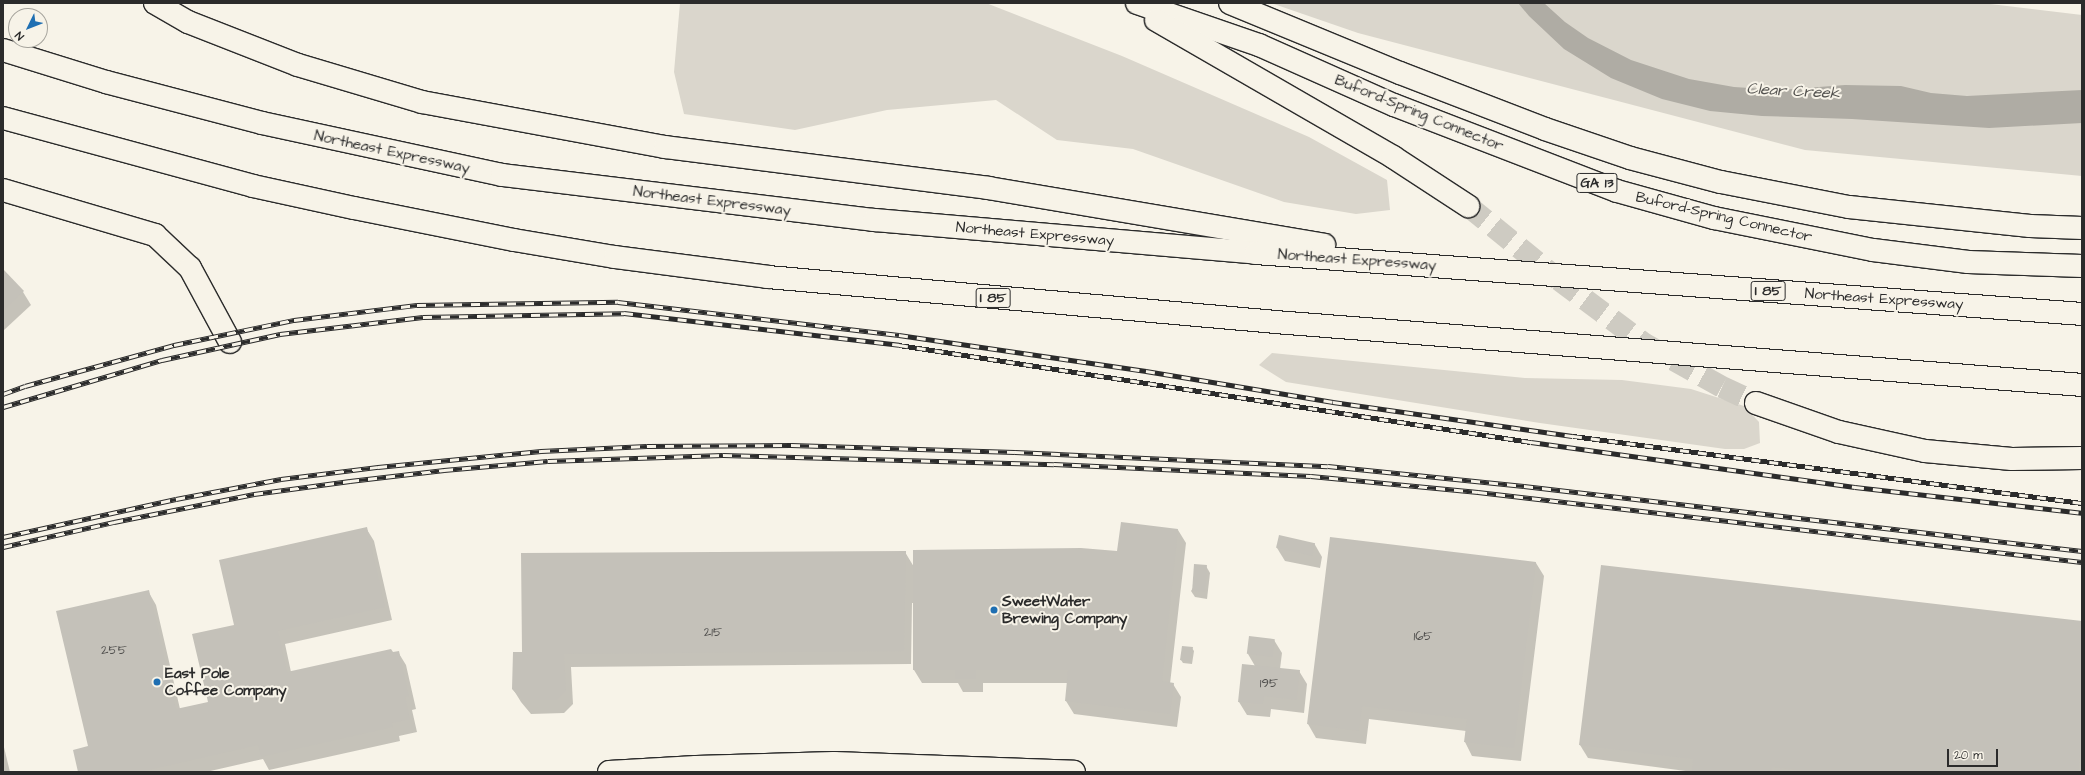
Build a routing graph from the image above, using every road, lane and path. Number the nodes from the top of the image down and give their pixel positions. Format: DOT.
graph roads {
  1 [pos="155,3"];
  2 [pos="1127,3"];
  3 [pos="1137,3"];
  4 [pos="1230,3"];
  5 [pos="3,50"];
  6 [pos="3,118"];
  7 [pos="3,190"];
  8 [pos="1468,206"];
  9 [pos="2082,228"];
  10 [pos="2082,266"];
  11 [pos="1455,267"];
  12 [pos="2082,314"];
  13 [pos="230,342"];
  14 [pos="2082,385"];
  15 [pos="1756,403"];
  16 [pos="2082,458"];
  17 [pos="609,772"];
  18 [pos="1074,772"];
  1 -- 11 [label="main road"];
  2 -- 8 [label="main road"];
  3 -- 10 [label="main road, Buford-Spring Connector / GA 13"];
  4 -- 9 [label="main road, Buford-Spring Connector / GA 13"];
  5 -- 11 [label="main road, Northeast Expressway / I 85"];
  6 -- 14 [label="main road, I 85"];
  7 -- 13 [label="main road"];
  11 -- 12 [label="main road, Northeast Expressway / I 85"];
  15 -- 16 [label="main road"];
  17 -- 18 [label="main road"];
}
